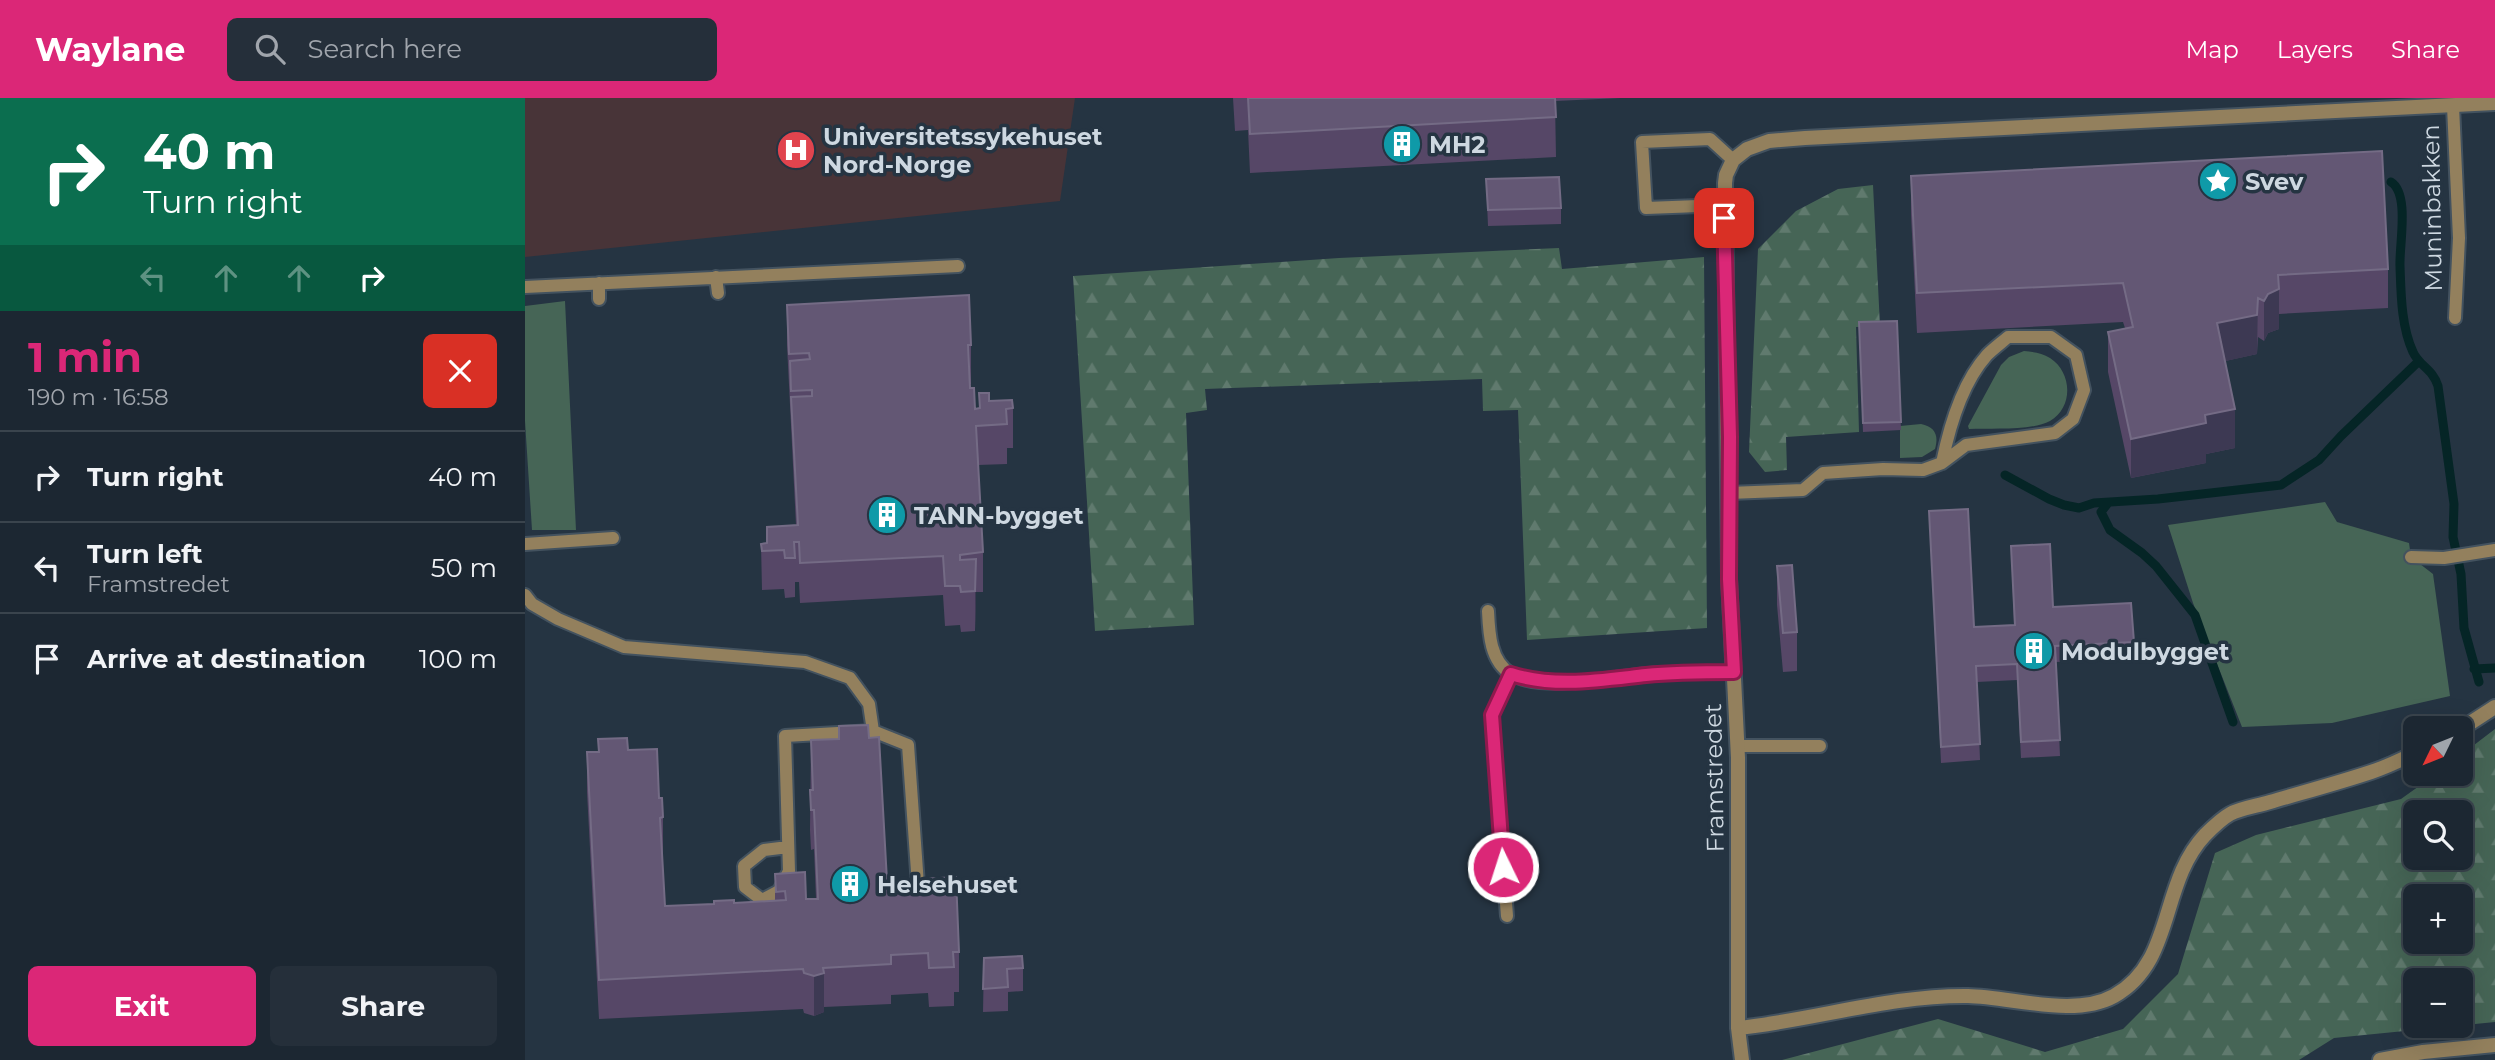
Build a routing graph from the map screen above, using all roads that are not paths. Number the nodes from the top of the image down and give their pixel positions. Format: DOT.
graph roads {
  1 [pos="2453,102"];
  2 [pos="2495,103"];
  3 [pos="1733,160"];
  4 [pos="1725,205"];
  5 [pos="958,266"];
  6 [pos="716,277"];
  7 [pos="599,283"];
  8 [pos="525,287"];
  9 [pos="718,293"];
  10 [pos="599,299"];
  11 [pos="2455,318"];
  12 [pos="1942,463"];
  13 [pos="1729,493"];
  14 [pos="613,538"];
  15 [pos="525,544"];
  16 [pos="2495,550"];
  17 [pos="2411,557"];
  18 [pos="525,595"];
  19 [pos="1488,611"];
  20 [pos="1734,672"];
  21 [pos="1511,674"];
  22 [pos="2495,707"];
  23 [pos="2473,721"];
  24 [pos="873,732"];
  25 [pos="1737,746"];
  26 [pos="1820,746"];
  27 [pos="2403,758"];
  28 [pos="788,846"];
  29 [pos="919,885"];
  30 [pos="1507,916"];
  31 [pos="1738,1028"];
  32 [pos="2495,1045"];
  33 [pos="1742,1060"];
  34 [pos="2380,1060"];
  1 -- 2 [label="street"];
  1 -- 3 [label="street"];
  1 -- 11 [label="lane, Muninbakken"];
  3 -- 4 [label="street, Framstredet"];
  3 -- 4 [label="lane"];
  4 -- 13 [label="street, Framstredet"];
  5 -- 6 [label="lane"];
  6 -- 7 [label="lane"];
  6 -- 9 [label="lane"];
  7 -- 8 [label="lane"];
  7 -- 10 [label="lane"];
  12 -- 12 [label="lane"];
  12 -- 13 [label="lane"];
  13 -- 20 [label="street, Framstredet"];
  14 -- 15 [label="lane"];
  16 -- 17 [label="lane"];
  18 -- 24 [label="lane"];
  19 -- 21 [label="lane"];
  20 -- 21 [label="lane"];
  20 -- 25 [label="street, Framstredet"];
  21 -- 30 [label="lane"];
  22 -- 23 [label="street"];
  24 -- 28 [label="lane"];
  24 -- 29 [label="lane"];
  25 -- 26 [label="lane"];
  25 -- 31 [label="street, Framstredet"];
  27 -- 31 [label="street"];
  28 -- 28 [label="lane"];
  31 -- 33 [label="street, Framstredet"];
  32 -- 34 [label="street"];
}
